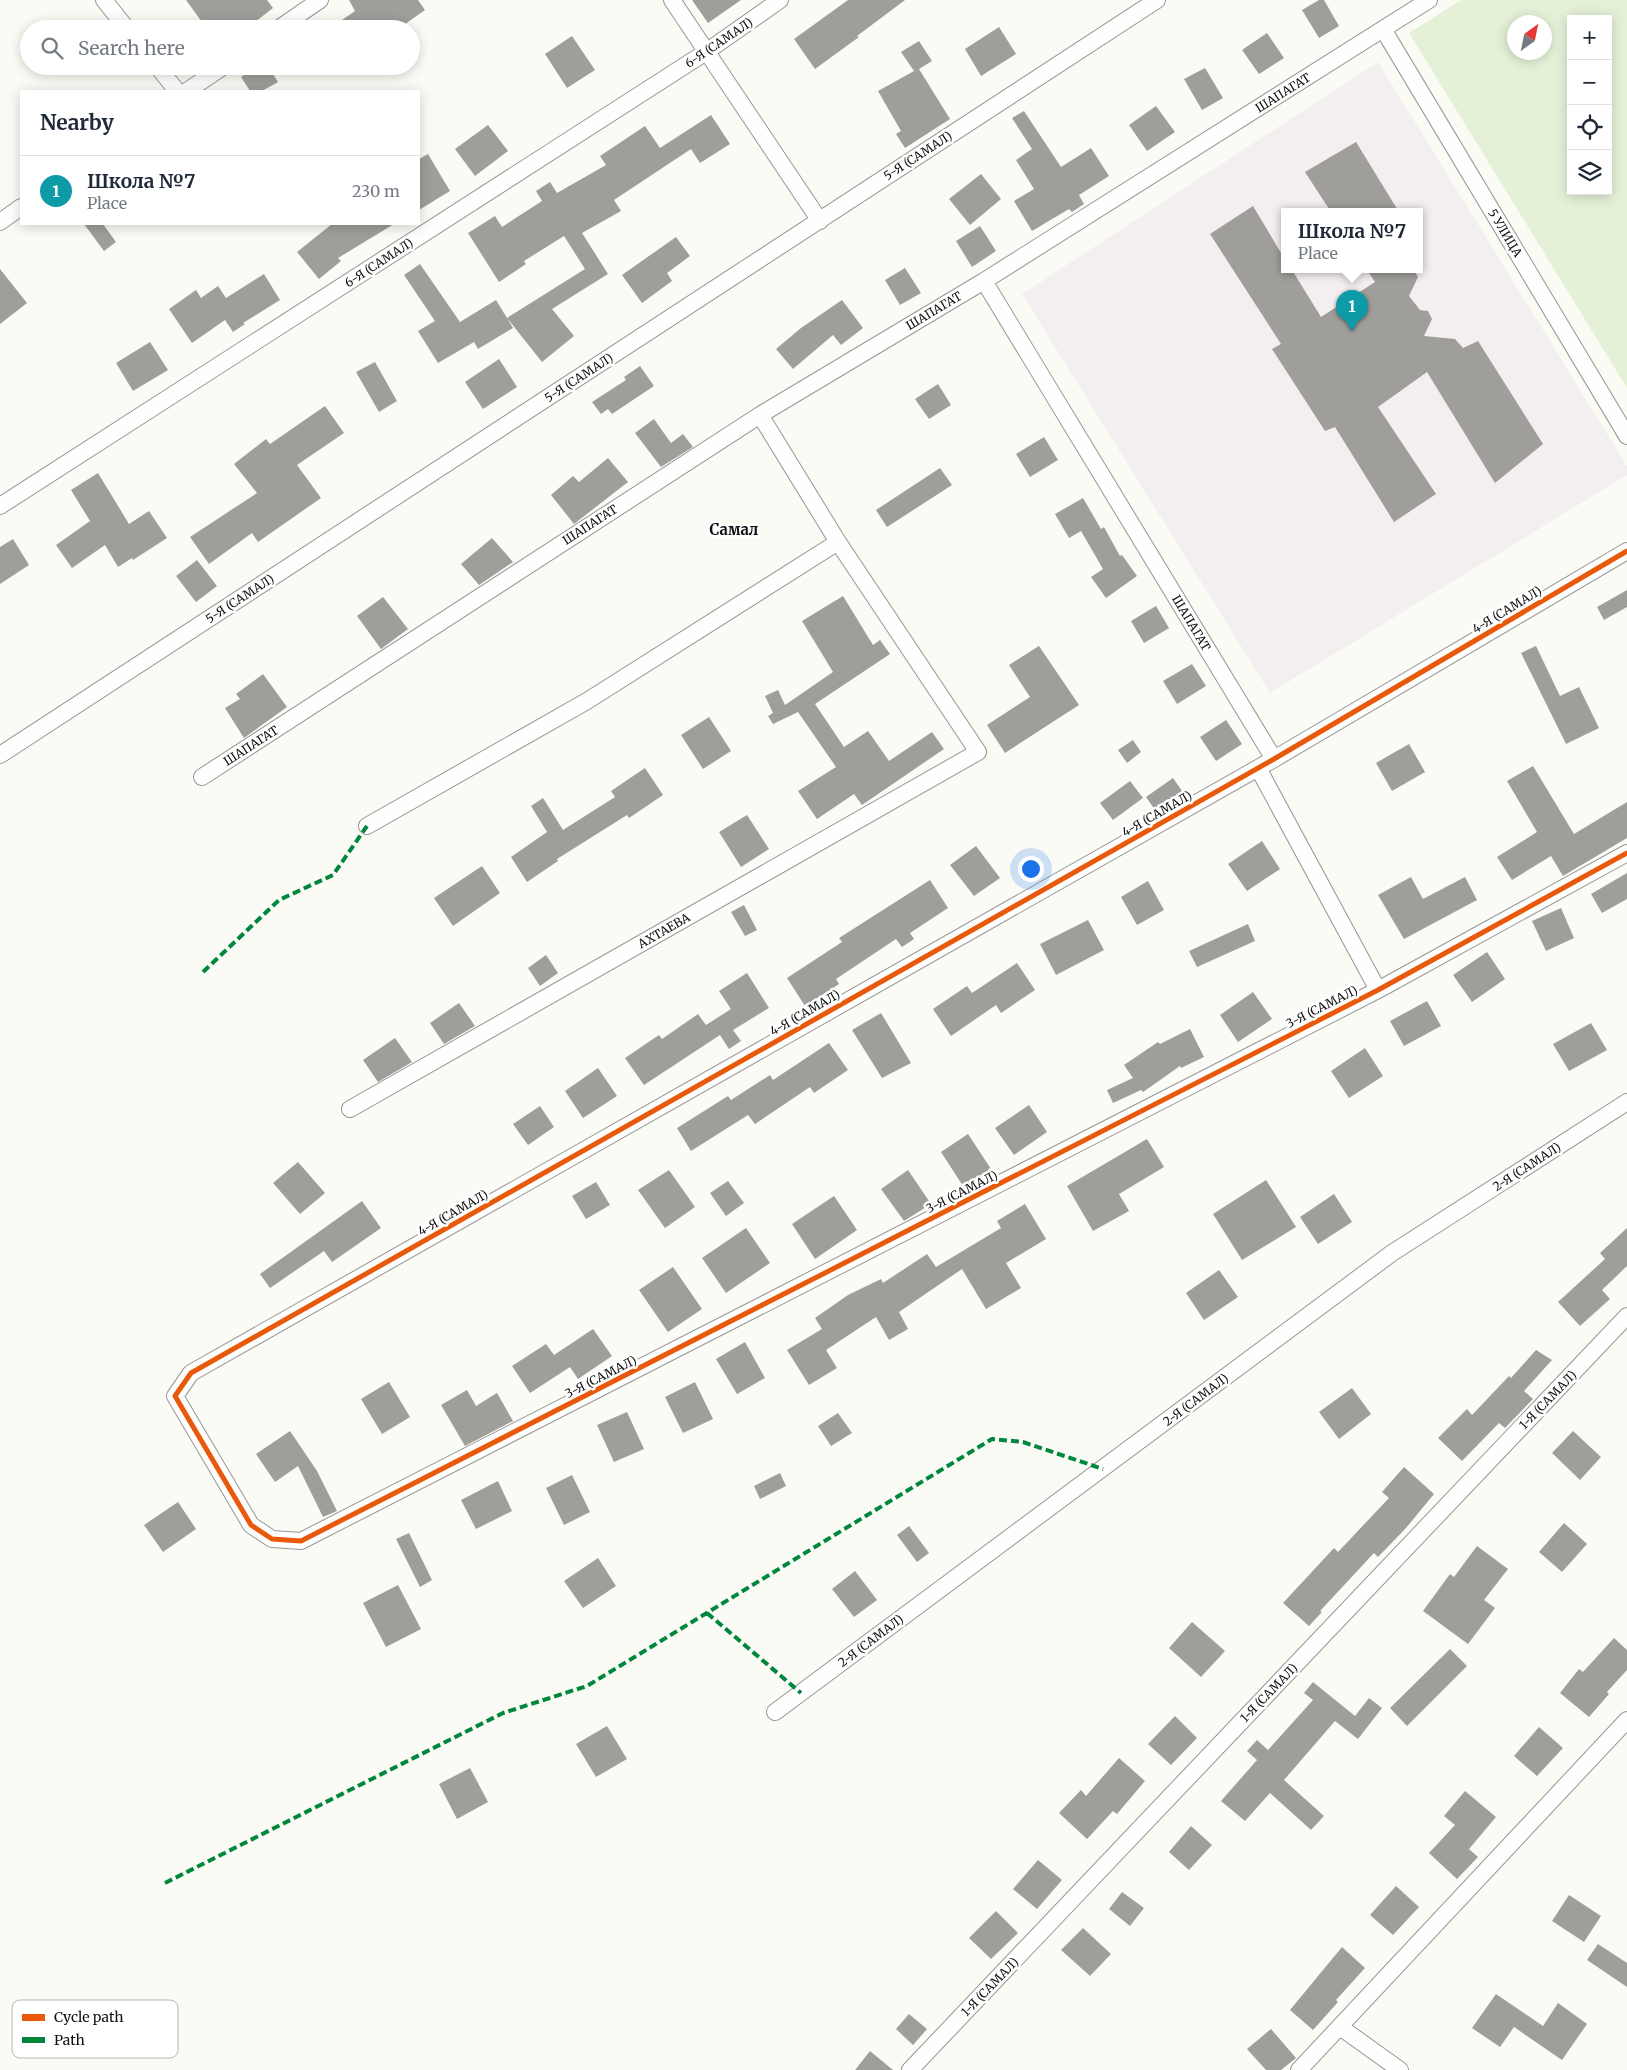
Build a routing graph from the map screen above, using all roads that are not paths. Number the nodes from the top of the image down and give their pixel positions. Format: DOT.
graph roads {
  1 [pos="104,0"];
  2 [pos="320,0"];
  3 [pos="672,0"];
  4 [pos="780,0"];
  5 [pos="1157,0"];
  6 [pos="1429,0"];
  7 [pos="120,20"];
  8 [pos="291,20"];
  9 [pos="1384,29"];
  10 [pos="706,52"];
  11 [pos="164,75"];
  12 [pos="211,75"];
  13 [pos="176,90"];
  14 [pos="188,90"];
  15 [pos="20,208"];
  16 [pos="820,221"];
  17 [pos="0,222"];
  18 [pos="984,281"];
  19 [pos="760,415"];
  20 [pos="1627,436"];
  21 [pos="0,506"];
  22 [pos="838,542"];
  23 [pos="1627,551"];
  24 [pos="0,755"];
  25 [pos="1274,759"];
  26 [pos="1258,768"];
  27 [pos="202,777"];
  28 [pos="367,826"];
  29 [pos="1627,853"];
  30 [pos="1378,990"];
  31 [pos="1627,1102"];
  32 [pos="350,1109"];
  33 [pos="1627,1316"];
  34 [pos="301,1542"];
  35 [pos="775,1712"];
  36 [pos="1627,1720"];
  37 [pos="1340,2027"];
  38 [pos="910,2070"];
  39 [pos="1299,2070"];
  40 [pos="1400,2070"];
  1 -- 7 [label="street"];
  2 -- 8 [label="street"];
  3 -- 10 [label="street"];
  4 -- 10 [label="street, 6-Я (САМАЛ)"];
  5 -- 16 [label="street, 5-Я (САМАЛ)"];
  6 -- 9 [label="street, ШАПАГАТ"];
  9 -- 18 [label="street, ШАПАГАТ"];
  9 -- 20 [label="street, 5 УЛИЦА"];
  10 -- 16 [label="street"];
  10 -- 21 [label="street, 6-Я (САМАЛ)"];
  11 -- 13 [label="street"];
  12 -- 14 [label="street"];
  15 -- 17 [label="street"];
  16 -- 24 [label="street, 5-Я (САМАЛ)"];
  18 -- 19 [label="street, ШАПАГАТ"];
  18 -- 25 [label="street, ШАПАГАТ"];
  19 -- 22 [label="street"];
  19 -- 27 [label="street, ШАПАГАТ"];
  22 -- 28 [label="street"];
  22 -- 32 [label="street, АХТАЕВА"];
  23 -- 25 [label="street, 4-Я (САМАЛ)"];
  25 -- 26 [label="street, 4-Я (САМАЛ)"];
  26 -- 30 [label="street"];
  26 -- 34 [label="street, 4-Я (САМАЛ)"];
  29 -- 30 [label="street, 3-Я (САМАЛ)"];
  30 -- 34 [label="street, 3-Я (САМАЛ)"];
  31 -- 35 [label="street, 2-Я (САМАЛ)"];
  33 -- 38 [label="street, 1-Я (САМАЛ)"];
  36 -- 37 [label="street"];
  37 -- 39 [label="street"];
  37 -- 40 [label="street"];
}
